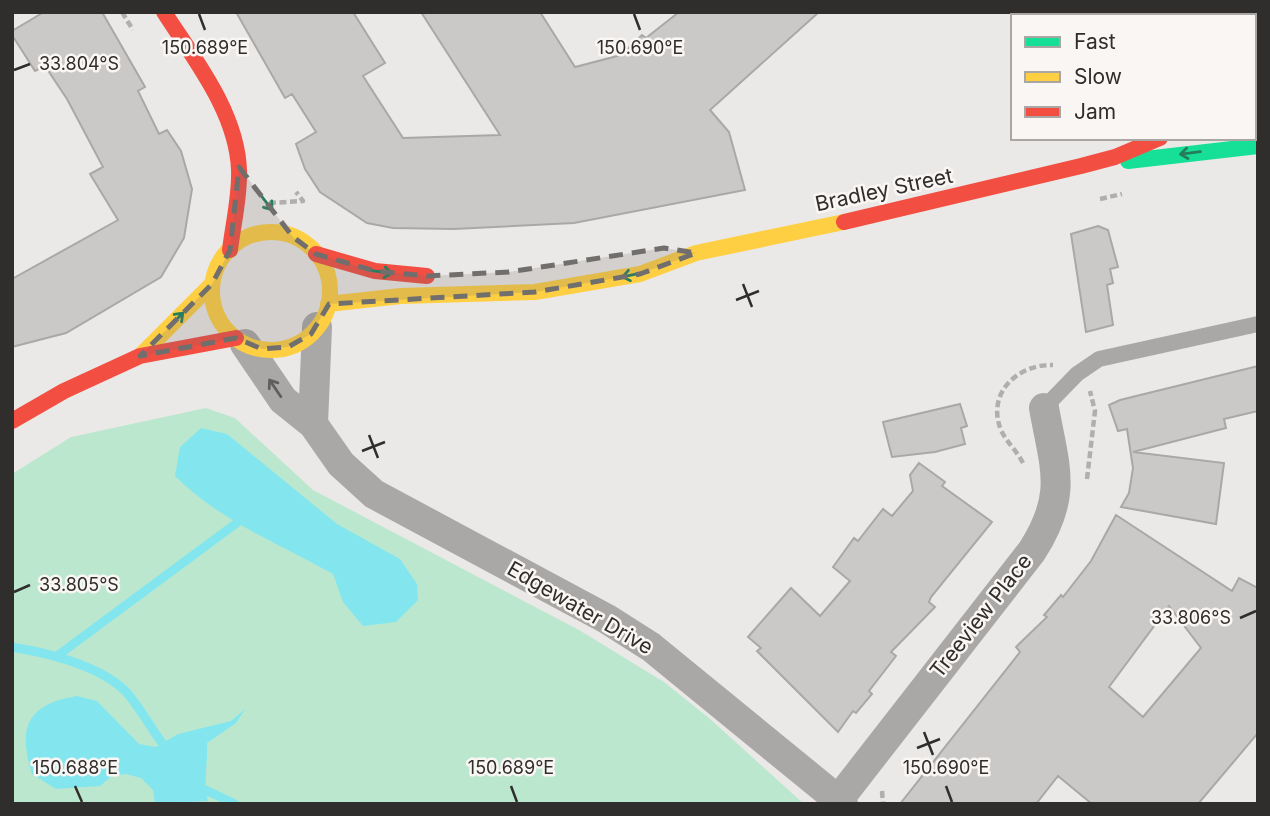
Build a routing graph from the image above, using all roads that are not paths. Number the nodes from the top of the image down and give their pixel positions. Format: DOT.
graph roads {
  1 [pos="164,12"];
  2 [pos="1155,140"];
  3 [pos="1258,146"];
  4 [pos="1081,166"];
  5 [pos="239,167"];
  6 [pos="253,185"];
  7 [pos="280,220"];
  8 [pos="293,237"];
  9 [pos="230,250"];
  10 [pos="652,251"];
  11 [pos="696,253"];
  12 [pos="316,254"];
  13 [pos="441,275"];
  14 [pos="212,284"];
  15 [pos="322,316"];
  16 [pos="1258,324"];
  17 [pos="240,341"];
  18 [pos="140,356"];
  19 [pos="1044,408"];
  20 [pos="12,421"];
  21 [pos="313,424"];
  22 [pos="841,802"];
  1 -- 5 [label="main road"];
  2 -- 4 [label="main road, Bradley Street"];
  3 -- 4 [label="main road, Bradley Street, one-way"];
  4 -- 11 [label="main road, Bradley Street"];
  5 -- 6 [label="main road, one-way"];
  5 -- 9 [label="main road"];
  7 -- 8 [label="main road"];
  8 -- 9 [label="main road"];
  8 -- 12 [label="main road"];
  9 -- 14 [label="main road"];
  10 -- 11 [label="main road, Bradley Street"];
  11 -- 15 [label="main road, Bradley Street, one-way"];
  12 -- 13 [label="main road, one-way"];
  12 -- 15 [label="main road"];
  14 -- 17 [label="main road"];
  18 -- 14 [label="main road, one-way"];
  15 -- 17 [label="main road"];
  15 -- 21 [label="street"];
  16 -- 19 [label="lane"];
  17 -- 18 [label="main road"];
  21 -- 17 [label="street, Edgewater Drive, one-way"];
  18 -- 20 [label="main road"];
  19 -- 22 [label="street, Treeview Place"];
  21 -- 22 [label="street, Edgewater Drive"];
}
